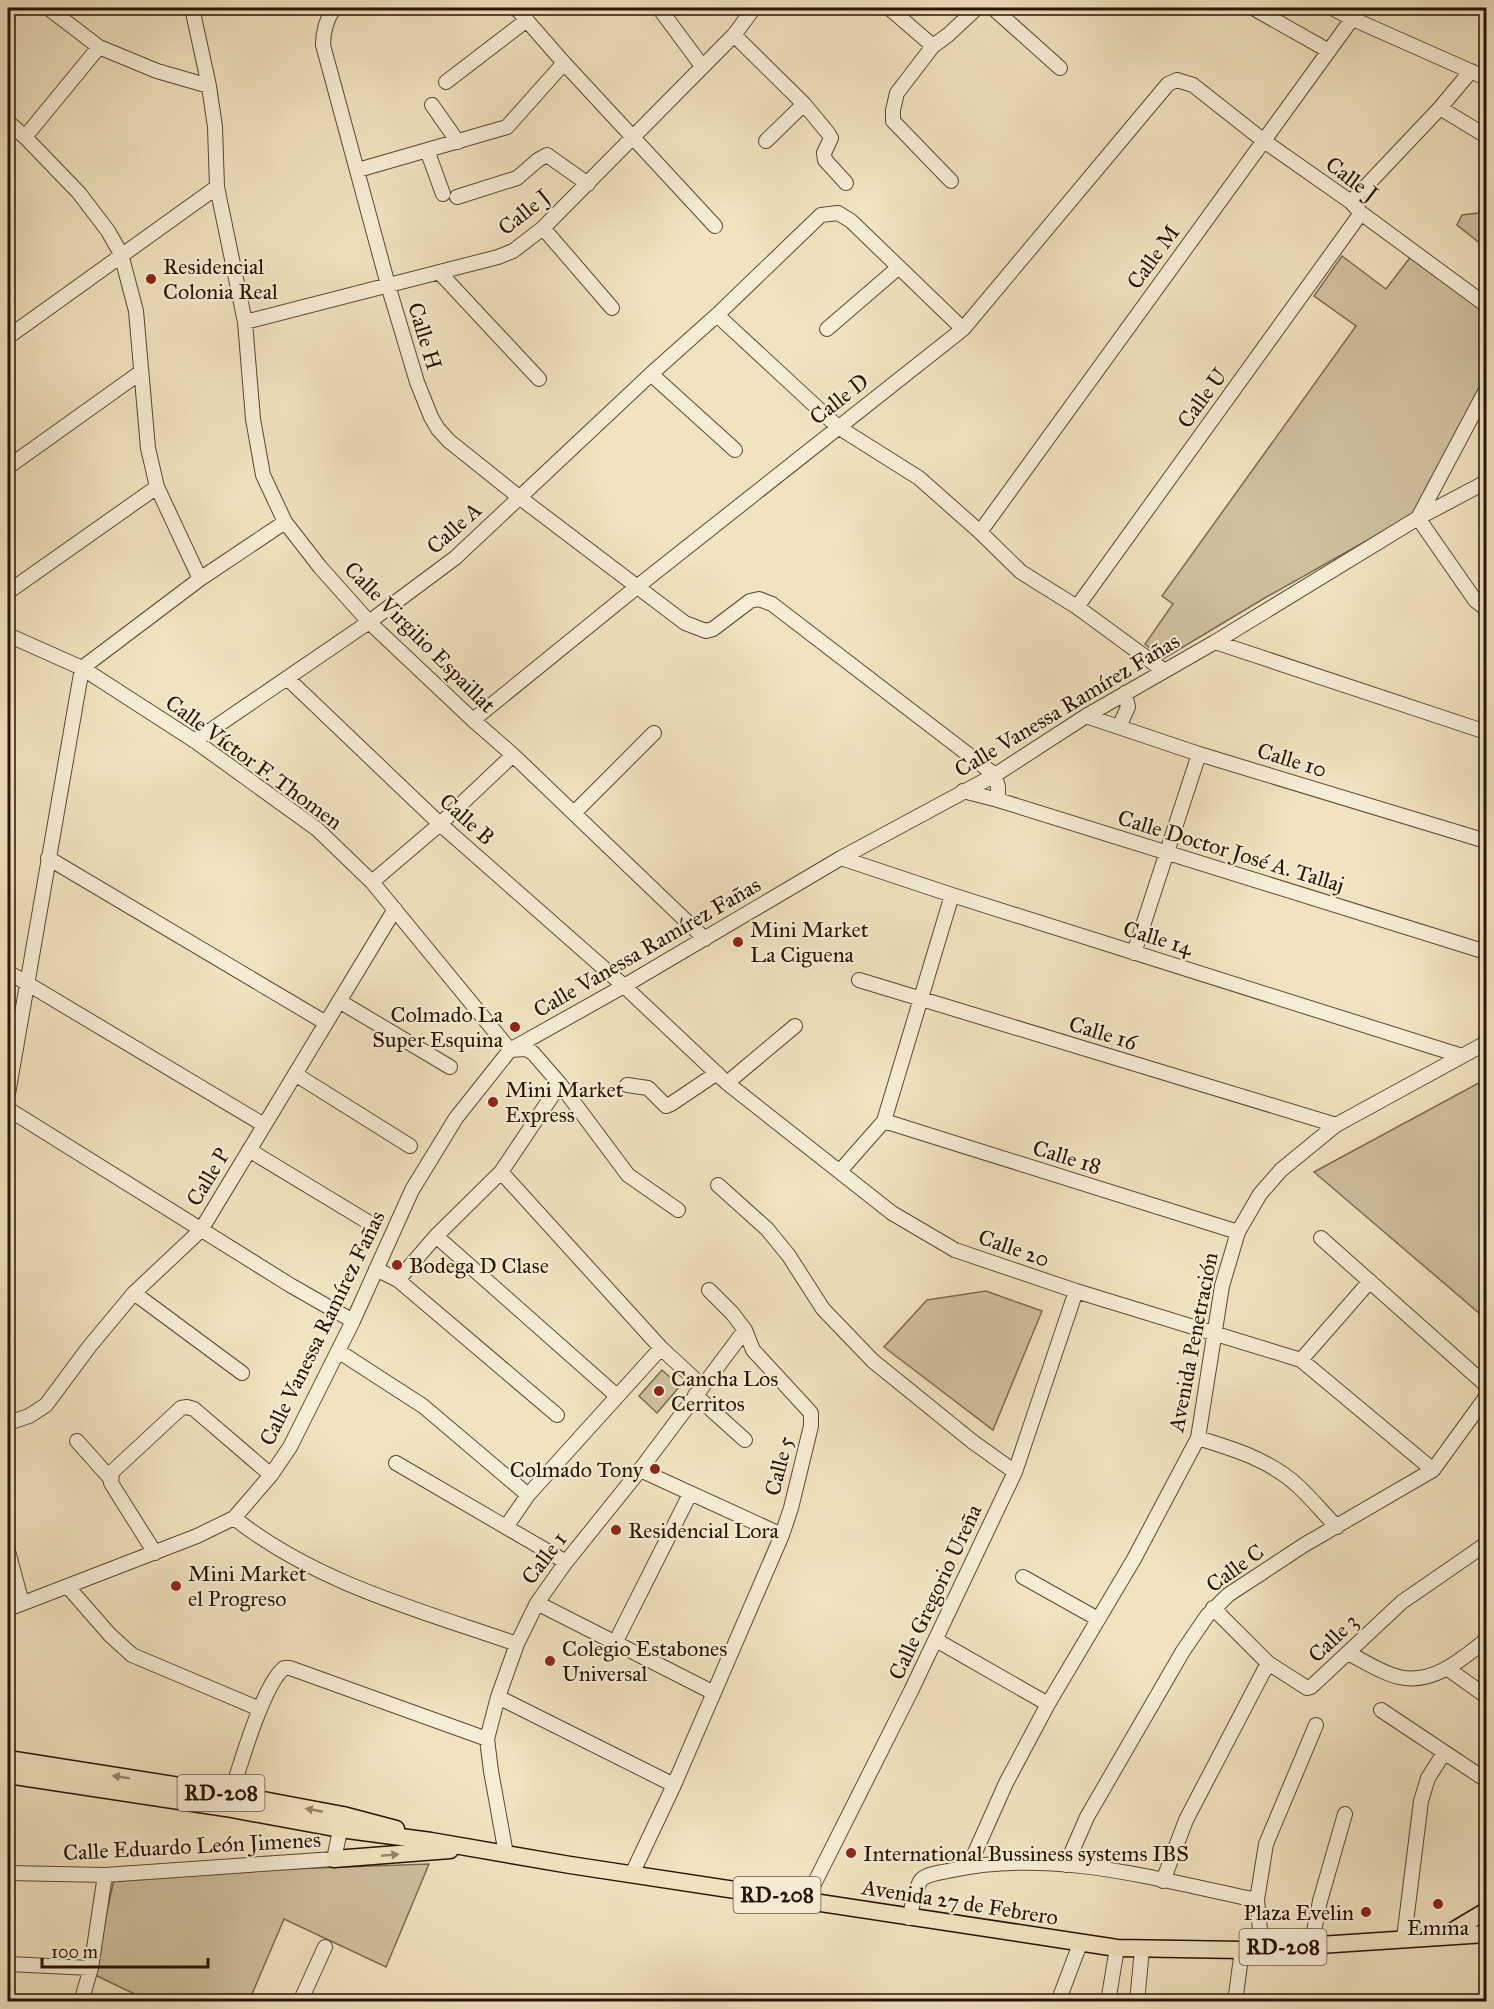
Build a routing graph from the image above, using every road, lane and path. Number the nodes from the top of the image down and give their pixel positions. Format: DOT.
graph roads {
  1 [pos="48,8"];
  2 [pos="192,8"];
  3 [pos="334,8"];
  4 [pos="516,8"];
  5 [pos="659,8"];
  6 [pos="754,8"];
  7 [pos="889,8"];
  8 [pos="977,8"];
  9 [pos="993,8"];
  10 [pos="1253,8"];
  11 [pos="1332,8"];
  12 [pos="1357,13"];
  13 [pos="527,20"];
  14 [pos="734,35"];
  15 [pos="99,46"];
  16 [pos="933,46"];
  17 [pos="1329,51"];
  18 [pos="564,63"];
  19 [pos="702,66"];
  20 [pos="1060,68"];
  21 [pos="1471,71"];
  22 [pos="1486,78"];
  23 [pos="446,82"];
  24 [pos="1193,85"];
  25 [pos="209,86"];
  26 [pos="804,104"];
  27 [pos="432,105"];
  28 [pos="1440,108"];
  29 [pos="8,122"];
  30 [pos="1486,136"];
  31 [pos="25,137"];
  32 [pos="634,138"];
  33 [pos="766,141"];
  34 [pos="1264,141"];
  35 [pos="458,142"];
  36 [pos="428,150"];
  37 [pos="358,170"];
  38 [pos="951,181"];
  39 [pos="846,183"];
  40 [pos="588,184"];
  41 [pos="217,187"];
  42 [pos="443,194"];
  43 [pos="457,197"];
  44 [pos="1351,202"];
  45 [pos="1361,213"];
  46 [pos="715,226"];
  47 [pos="543,228"];
  48 [pos="121,254"];
  49 [pos="898,267"];
  50 [pos="439,272"];
  51 [pos="388,285"];
  52 [pos="1486,305"];
  53 [pos="612,308"];
  54 [pos="717,315"];
  55 [pos="245,322"];
  56 [pos="827,328"];
  57 [pos="963,329"];
  58 [pos="8,337"];
  59 [pos="141,372"];
  60 [pos="651,374"];
  61 [pos="539,379"];
  62 [pos="1486,390"];
  63 [pos="838,427"];
  64 [pos="735,450"];
  65 [pos="8,467"];
  66 [pos="1486,482"];
  67 [pos="157,487"];
  68 [pos="519,497"];
  69 [pos="1418,518"];
  70 [pos="285,522"];
  71 [pos="980,532"];
  72 [pos="200,579"];
  73 [pos="638,586"];
  74 [pos="8,592"];
  75 [pos="1077,607"];
  76 [pos="1486,609"];
  77 [pos="369,622"];
  78 [pos="8,635"];
  79 [pos="1215,642"];
  80 [pos="82,668"];
  81 [pos="1163,670"];
  82 [pos="287,678"];
  83 [pos="1125,693"];
  84 [pos="1086,716"];
  85 [pos="473,720"];
  86 [pos="1119,727"];
  87 [pos="1486,732"];
  88 [pos="654,733"];
  89 [pos="195,741"];
  90 [pos="1199,754"];
  91 [pos="513,755"];
  92 [pos="995,775"];
  93 [pos="963,791"];
  94 [pos="998,800"];
  95 [pos="574,813"];
  96 [pos="440,824"];
  97 [pos="1486,841"];
  98 [pos="1167,854"];
  99 [pos="48,858"];
  100 [pos="841,858"];
  101 [pos="372,882"];
  102 [pos="952,895"];
  103 [pos="395,909"];
  104 [pos="705,939"];
  105 [pos="1486,952"];
  106 [pos="1134,953"];
  107 [pos="8,972"];
  108 [pos="858,980"];
  109 [pos="27,984"];
  110 [pos="624,986"];
  111 [pos="921,999"];
  112 [pos="339,1001"];
  113 [pos="326,1023"];
  114 [pos="795,1026"];
  115 [pos="1486,1042"];
  116 [pos="510,1050"];
  117 [pos="1462,1056"];
  118 [pos="450,1067"];
  119 [pos="295,1074"];
  120 [pos="722,1078"];
  121 [pos="560,1084"];
  122 [pos="627,1084"];
  123 [pos="8,1094"];
  124 [pos="8,1109"];
  125 [pos="884,1121"];
  126 [pos="264,1125"];
  127 [pos="1336,1125"];
  128 [pos="410,1146"];
  129 [pos="249,1150"];
  130 [pos="840,1171"];
  131 [pos="501,1172"];
  132 [pos="718,1185"];
  133 [pos="678,1210"];
  134 [pos="368,1222"];
  135 [pos="201,1230"];
  136 [pos="1238,1232"];
  137 [pos="436,1236"];
  138 [pos="1321,1238"];
  139 [pos="376,1269"];
  140 [pos="398,1280"];
  141 [pos="1370,1281"];
  142 [pos="709,1290"];
  143 [pos="1076,1291"];
  144 [pos="134,1293"];
  145 [pos="352,1321"];
  146 [pos="745,1330"];
  147 [pos="1213,1335"];
  148 [pos="661,1348"];
  149 [pos="338,1351"];
  150 [pos="1301,1360"];
  151 [pos="242,1373"];
  152 [pos="1486,1384"];
  153 [pos="699,1391"];
  154 [pos="617,1396"];
  155 [pos="1484,1400"];
  156 [pos="557,1415"];
  157 [pos="8,1424"];
  158 [pos="1198,1438"];
  159 [pos="746,1440"];
  160 [pos="77,1441"];
  161 [pos="396,1463"];
  162 [pos="640,1470"];
  163 [pos="1432,1470"];
  164 [pos="1015,1472"];
  165 [pos="271,1475"];
  166 [pos="110,1478"];
  167 [pos="690,1494"];
  168 [pos="528,1495"];
  169 [pos="234,1518"];
  170 [pos="506,1527"];
  171 [pos="1337,1527"];
  172 [pos="782,1535"];
  173 [pos="1486,1544"];
  174 [pos="8,1551"];
  175 [pos="155,1553"];
  176 [pos="566,1562"];
  177 [pos="1023,1577"];
  178 [pos="68,1587"];
  179 [pos="22,1603"];
  180 [pos="537,1603"];
  181 [pos="1213,1608"];
  182 [pos="8,1610"];
  183 [pos="1098,1619"];
  184 [pos="936,1640"];
  185 [pos="1486,1640"];
  186 [pos="615,1643"];
  187 [pos="517,1644"];
  188 [pos="1348,1653"];
  189 [pos="1268,1663"];
  190 [pos="1448,1669"];
  191 [pos="714,1693"];
  192 [pos="1486,1696"];
  193 [pos="498,1697"];
  194 [pos="1048,1704"];
  195 [pos="260,1709"];
  196 [pos="1381,1710"];
  197 [pos="1316,1725"];
  198 [pos="488,1739"];
  199 [pos="1444,1753"];
  200 [pos="8,1759"];
  201 [pos="8,1775"];
  202 [pos="1486,1780"];
  203 [pos="674,1785"];
  204 [pos="231,1794"];
  205 [pos="1345,1814"];
  206 [pos="342,1822"];
  207 [pos="474,1848"];
  208 [pos="506,1854"];
  209 [pos="334,1860"];
  210 [pos="1066,1865"];
  211 [pos="969,1866"];
  212 [pos="8,1873"];
  213 [pos="632,1874"];
  214 [pos="105,1875"];
  215 [pos="1163,1881"];
  216 [pos="806,1900"];
  217 [pos="1257,1900"];
  218 [pos="1486,1911"];
  219 [pos="909,1918"];
  220 [pos="1486,1934"];
  221 [pos="1443,1937"];
  222 [pos="1404,1938"];
  223 [pos="1080,1944"];
  224 [pos="1311,1946"];
  225 [pos="325,1947"];
  226 [pos="1117,1948"];
  227 [pos="1142,1949"];
  228 [pos="1262,1949"];
  229 [pos="1242,1950"];
  230 [pos="8,1964"];
  231 [pos="91,1968"];
  232 [pos="81,2001"];
  233 [pos="300,2001"];
  234 [pos="1058,2001"];
  235 [pos="1108,2001"];
  236 [pos="1137,2001"];
  237 [pos="1235,2001"];
  1 -- 15 [label="street"];
  2 -- 25 [label="street, Calle Virgilio Espaillat"];
  3 -- 37 [label="street, Calle H"];
  4 -- 13 [label="street"];
  5 -- 19 [label="street"];
  6 -- 14 [label="street, Calle J"];
  7 -- 16 [label="street"];
  8 -- 16 [label="street"];
  9 -- 20 [label="street"];
  10 -- 17 [label="street"];
  11 -- 12 [label="street"];
  12 -- 17 [label="street, Calle M"];
  12 -- 21 [label="street"];
  13 -- 18 [label="street"];
  13 -- 23 [label="street"];
  14 -- 19 [label="street, Calle J"];
  14 -- 26 [label="street"];
  15 -- 25 [label="street"];
  15 -- 31 [label="street"];
  16 -- 38 [label="street"];
  17 -- 34 [label="street, Calle M"];
  18 -- 32 [label="street"];
  18 -- 35 [label="street"];
  19 -- 32 [label="street, Calle J"];
  21 -- 22 [label="street"];
  21 -- 28 [label="street"];
  24 -- 34 [label="street, Calle J"];
  24 -- 57 [label="street, Calle D"];
  25 -- 41 [label="street, Calle Virgilio Espaillat"];
  26 -- 33 [label="street"];
  26 -- 39 [label="street"];
  27 -- 35 [label="street"];
  28 -- 30 [label="street"];
  28 -- 44 [label="street"];
  29 -- 31 [label="street"];
  31 -- 48 [label="street"];
  32 -- 40 [label="street, Calle J"];
  32 -- 46 [label="street"];
  34 -- 44 [label="street, Calle J"];
  34 -- 71 [label="street, Calle M"];
  35 -- 36 [label="street"];
  36 -- 37 [label="street"];
  36 -- 42 [label="street"];
  37 -- 51 [label="street, Calle H"];
  40 -- 43 [label="street"];
  40 -- 47 [label="street, Calle J"];
  41 -- 48 [label="street"];
  41 -- 55 [label="street, Calle Virgilio Espaillat"];
  44 -- 45 [label="street, Calle J"];
  45 -- 52 [label="street, Calle J"];
  45 -- 75 [label="street, Calle U"];
  47 -- 50 [label="street, Calle J"];
  47 -- 53 [label="street"];
  48 -- 58 [label="street"];
  48 -- 59 [label="street"];
  49 -- 54 [label="street, Calle A"];
  49 -- 56 [label="street"];
  49 -- 57 [label="street"];
  50 -- 51 [label="street, Calle J"];
  50 -- 61 [label="street"];
  51 -- 55 [label="street, Calle J"];
  51 -- 68 [label="street, Calle H"];
  54 -- 60 [label="street, Calle A"];
  54 -- 63 [label="street"];
  55 -- 70 [label="street, Calle Virgilio Espaillat"];
  57 -- 63 [label="street, Calle D"];
  59 -- 65 [label="street"];
  59 -- 67 [label="street"];
  60 -- 64 [label="street"];
  60 -- 68 [label="street, Calle A"];
  62 -- 69 [label="street"];
  63 -- 71 [label="street"];
  63 -- 73 [label="street, Calle D"];
  66 -- 69 [label="street, Calle Vanessa Ramírez Fañas"];
  67 -- 72 [label="street"];
  67 -- 74 [label="street"];
  68 -- 73 [label="street, Calle H"];
  68 -- 77 [label="street, Calle A"];
  69 -- 76 [label="street"];
  69 -- 79 [label="street, Calle Vanessa Ramírez Fañas"];
  70 -- 72 [label="street"];
  70 -- 77 [label="street, Calle Virgilio Espaillat"];
  71 -- 75 [label="street"];
  72 -- 80 [label="street"];
  73 -- 85 [label="street, Calle D"];
  73 -- 92 [label="street, Calle H"];
  75 -- 81 [label="street"];
  77 -- 82 [label="street, Calle A"];
  77 -- 85 [label="street, Calle Virgilio Espaillat"];
  78 -- 80 [label="street, Calle Víctor F. Thomen"];
  79 -- 81 [label="street, Calle Vanessa Ramírez Fañas"];
  79 -- 87 [label="street"];
  80 -- 89 [label="street, Calle Víctor F. Thomen"];
  80 -- 99 [label="street"];
  81 -- 83 [label="street, Calle Vanessa Ramírez Fañas"];
  82 -- 89 [label="street, Calle A"];
  82 -- 96 [label="street, Calle B"];
  83 -- 84 [label="street, Calle Vanessa Ramírez Fañas"];
  83 -- 86 [label="street"];
  84 -- 86 [label="street, Calle 10"];
  84 -- 92 [label="street, Calle Vanessa Ramírez Fañas"];
  85 -- 91 [label="street, Calle Virgilio Espaillat"];
  86 -- 90 [label="street, Calle 10"];
  88 -- 95 [label="street"];
  89 -- 101 [label="street, Calle Víctor F. Thomen"];
  90 -- 97 [label="street, Calle 10"];
  90 -- 98 [label="street"];
  91 -- 95 [label="street, Calle Virgilio Espaillat"];
  91 -- 96 [label="street"];
  92 -- 93 [label="street, Calle Vanessa Ramírez Fañas"];
  92 -- 94 [label="street"];
  93 -- 94 [label="street, Calle Doctor José A. Tallaj"];
  93 -- 100 [label="street, Calle Vanessa Ramírez Fañas"];
  94 -- 98 [label="street, Calle Doctor José A. Tallaj"];
  95 -- 104 [label="street, Calle Virgilio Espaillat"];
  96 -- 101 [label="street"];
  96 -- 110 [label="street, Calle B"];
  98 -- 105 [label="street, Calle Doctor José A. Tallaj"];
  98 -- 106 [label="street"];
  99 -- 109 [label="street"];
  99 -- 113 [label="street"];
  100 -- 102 [label="street, Calle 14"];
  100 -- 104 [label="street, Calle Vanessa Ramírez Fañas"];
  101 -- 103 [label="street, Calle Víctor F. Thomen"];
  102 -- 106 [label="street, Calle 14"];
  102 -- 111 [label="street"];
  103 -- 112 [label="street, Calle P"];
  103 -- 116 [label="street, Calle Víctor F. Thomen"];
  104 -- 110 [label="street, Calle Vanessa Ramírez Fañas"];
  106 -- 117 [label="street, Calle 14"];
  107 -- 109 [label="street"];
  108 -- 111 [label="street, Calle 16"];
  109 -- 123 [label="street"];
  109 -- 126 [label="street"];
  110 -- 116 [label="street, Calle Vanessa Ramírez Fañas"];
  110 -- 120 [label="street, Calle 20"];
  111 -- 125 [label="street"];
  111 -- 127 [label="street, Calle 16"];
  112 -- 113 [label="street, Calle P"];
  112 -- 118 [label="street"];
  113 -- 119 [label="street, Calle P"];
  114 -- 120 [label="street"];
  115 -- 117 [label="street, Avenida Penetración"];
  116 -- 121 [label="street"];
  116 -- 139 [label="street, Calle Vanessa Ramírez Fañas"];
  117 -- 127 [label="street, Avenida Penetración"];
  119 -- 126 [label="street, Calle P"];
  119 -- 128 [label="street"];
  120 -- 122 [label="street"];
  120 -- 130 [label="street, Calle 20"];
  121 -- 131 [label="street"];
  121 -- 133 [label="street"];
  124 -- 135 [label="street"];
  125 -- 130 [label="street"];
  125 -- 136 [label="street, Calle 18"];
  126 -- 129 [label="street, Calle P"];
  127 -- 136 [label="street, Avenida Penetración"];
  129 -- 134 [label="street"];
  129 -- 135 [label="street, Calle P"];
  130 -- 143 [label="street, Calle 20"];
  131 -- 137 [label="street"];
  131 -- 148 [label="street"];
  132 -- 164 [label="street"];
  135 -- 144 [label="street, Calle P"];
  135 -- 145 [label="street"];
  136 -- 147 [label="street, Avenida Penetración"];
  137 -- 140 [label="street"];
  137 -- 154 [label="street"];
  138 -- 141 [label="street"];
  139 -- 140 [label="street"];
  139 -- 145 [label="street, Calle Vanessa Ramírez Fañas"];
  140 -- 156 [label="street"];
  141 -- 150 [label="street"];
  141 -- 152 [label="street"];
  142 -- 146 [label="street, Calle 5"];
  143 -- 147 [label="street, Calle 20"];
  143 -- 164 [label="street, Calle Gregorio Ureña"];
  144 -- 151 [label="street"];
  144 -- 157 [label="street, Calle P"];
  145 -- 149 [label="street, Calle Vanessa Ramírez Fañas"];
  146 -- 153 [label="street, Calle 1"];
  146 -- 172 [label="street, Calle 5"];
  147 -- 150 [label="street, Calle 20"];
  147 -- 158 [label="street, Avenida Penetración"];
  148 -- 153 [label="street"];
  148 -- 154 [label="street"];
  149 -- 165 [label="street, Calle Vanessa Ramírez Fañas"];
  149 -- 168 [label="street"];
  150 -- 163 [label="street, Calle 20"];
  153 -- 159 [label="street"];
  153 -- 162 [label="street, Calle 1"];
  154 -- 168 [label="street"];
  155 -- 163 [label="street, Calle C"];
  158 -- 171 [label="street"];
  158 -- 183 [label="street, Avenida Penetración"];
  160 -- 166 [label="street"];
  161 -- 170 [label="street"];
  162 -- 167 [label="street"];
  162 -- 176 [label="street, Calle 1"];
  163 -- 171 [label="street, Calle C"];
  164 -- 184 [label="street, Calle Gregorio Ureña"];
  165 -- 166 [label="street"];
  165 -- 169 [label="street, Calle Vanessa Ramírez Fañas"];
  166 -- 175 [label="street"];
  167 -- 172 [label="street"];
  167 -- 186 [label="street"];
  168 -- 170 [label="street"];
  169 -- 175 [label="street, Calle Vanessa Ramírez Fañas"];
  169 -- 187 [label="street"];
  170 -- 176 [label="street"];
  171 -- 181 [label="street, Calle C"];
  172 -- 191 [label="street, Calle 5"];
  173 -- 188 [label="street, Calle 3"];
  174 -- 179 [label="street"];
  175 -- 178 [label="street, Calle Vanessa Ramírez Fañas"];
  176 -- 180 [label="street, Calle 1"];
  177 -- 183 [label="street"];
  178 -- 179 [label="street, Calle Vanessa Ramírez Fañas"];
  178 -- 195 [label="street"];
  179 -- 182 [label="street, Calle Vanessa Ramírez Fañas"];
  180 -- 186 [label="street"];
  180 -- 187 [label="street, Calle 1"];
  181 -- 189 [label="street, Calle 3"];
  181 -- 210 [label="street, Calle C"];
  183 -- 194 [label="street, Avenida Penetración"];
  184 -- 194 [label="street"];
  184 -- 216 [label="street, Calle Gregorio Ureña"];
  185 -- 190 [label="street"];
  186 -- 191 [label="street"];
  187 -- 193 [label="street, Calle 1"];
  188 -- 189 [label="street, Calle 3"];
  188 -- 190 [label="street"];
  189 -- 215 [label="street"];
  190 -- 192 [label="street"];
  191 -- 203 [label="street, Calle 5"];
  193 -- 198 [label="street, Calle 1"];
  193 -- 203 [label="street"];
  194 -- 211 [label="street, Avenida Penetración"];
  195 -- 198 [label="street"];
  195 -- 204 [label="street"];
  196 -- 199 [label="street"];
  197 -- 217 [label="street"];
  198 -- 208 [label="street, Calle 1"];
  199 -- 202 [label="street"];
  199 -- 222 [label="street"];
  204 -- 200 [label="main road, Avenida 27 de Febrero / RD-208, one-way"];
  201 -- 206 [label="main road, Avenida 27 de Febrero / RD-208"];
  203 -- 213 [label="street, Calle 5"];
  206 -- 204 [label="main road, Avenida 27 de Febrero / RD-208, one-way"];
  205 -- 224 [label="street"];
  206 -- 207 [label="main road, Avenida 27 de Febrero / RD-208"];
  206 -- 209 [label="street, Calle Eduardo León Jimenes"];
  207 -- 208 [label="main road, Avenida 27 de Febrero / RD-208"];
  209 -- 207 [label="main road, one-way"];
  208 -- 213 [label="main road, Avenida 27 de Febrero / RD-208"];
  209 -- 214 [label="street, Calle Eduardo León Jimenes"];
  210 -- 211 [label="street"];
  210 -- 215 [label="street"];
  211 -- 219 [label="street"];
  212 -- 214 [label="street, Calle Eduardo León Jimenes"];
  213 -- 216 [label="main road, Avenida 27 de Febrero / RD-208"];
  214 -- 231 [label="street"];
  215 -- 217 [label="street"];
  216 -- 219 [label="main road, Avenida 27 de Febrero / RD-208"];
  217 -- 228 [label="street"];
  218 -- 221 [label="main road"];
  219 -- 223 [label="main road, Avenida 27 de Febrero / RD-208"];
  220 -- 221 [label="main road, Avenida 27 de Febrero / RD-208"];
  221 -- 222 [label="main road, Avenida 27 de Febrero / RD-208"];
  222 -- 224 [label="main road, Avenida 27 de Febrero / RD-208"];
  223 -- 226 [label="main road, Avenida 27 de Febrero / RD-208"];
  223 -- 234 [label="street"];
  224 -- 228 [label="main road, Avenida 27 de Febrero / RD-208"];
  225 -- 233 [label="street"];
  226 -- 227 [label="main road, Avenida 27 de Febrero / RD-208"];
  226 -- 235 [label="street"];
  227 -- 229 [label="main road, Avenida 27 de Febrero / RD-208"];
  227 -- 236 [label="street"];
  228 -- 229 [label="main road, Avenida 27 de Febrero / RD-208"];
  229 -- 237 [label="street"];
  230 -- 231 [label="street"];
  231 -- 232 [label="street"];
}
